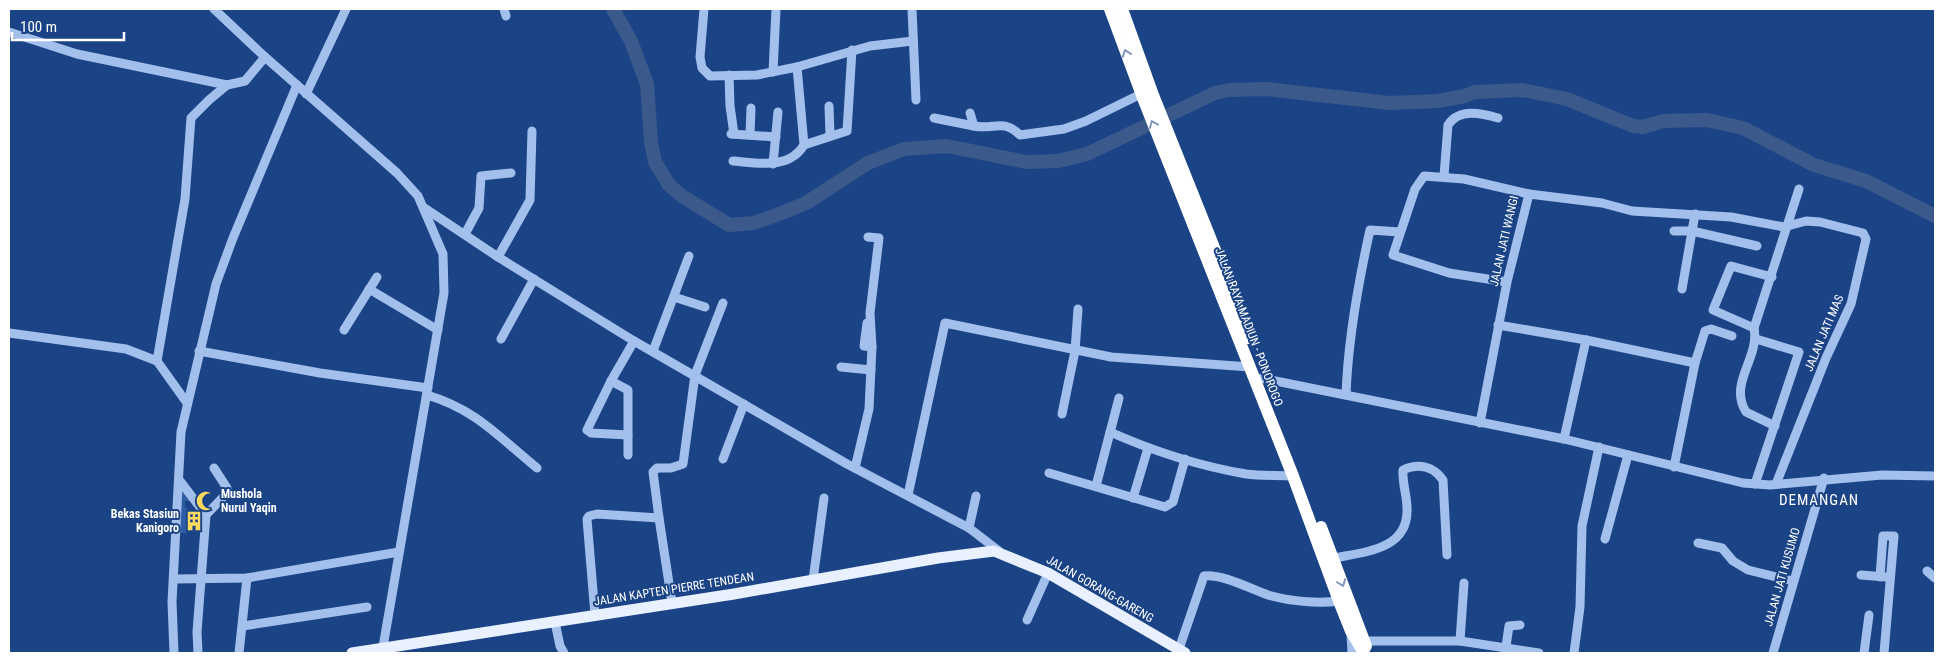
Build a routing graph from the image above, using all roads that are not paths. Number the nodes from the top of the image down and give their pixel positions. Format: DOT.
graph roads {
  1 [pos="214,9"];
  2 [pos="229,9"];
  3 [pos="346,9"];
  4 [pos="704,9"];
  5 [pos="776,9"];
  6 [pos="912,9"];
  7 [pos="1110,9"];
  8 [pos="1122,9"];
  9 [pos="226,19"];
  10 [pos="9,32"];
  11 [pos="1125,33"];
  12 [pos="913,41"];
  13 [pos="852,50"];
  14 [pos="265,57"];
  15 [pos="798,67"];
  16 [pos="773,72"];
  17 [pos="730,76"];
  18 [pos="227,85"];
  19 [pos="297,85"];
  20 [pos="306,94"];
  21 [pos="1140,97"];
  22 [pos="916,100"];
  23 [pos="829,106"];
  24 [pos="751,108"];
  25 [pos="778,112"];
  26 [pos="970,113"];
  27 [pos="934,118"];
  28 [pos="1498,118"];
  29 [pos="974,126"];
  30 [pos="532,131"];
  31 [pos="750,135"];
  32 [pos="830,135"];
  33 [pos="776,137"];
  34 [pos="804,145"];
  35 [pos="733,161"];
  36 [pos="773,164"];
  37 [pos="511,173"];
  38 [pos="1444,176"];
  39 [pos="1799,189"];
  40 [pos="1529,194"];
  41 [pos="422,206"];
  42 [pos="1694,214"];
  43 [pos="1789,226"];
  44 [pos="1674,231"];
  45 [pos="1692,231"];
  46 [pos="1400,232"];
  47 [pos="465,234"];
  48 [pos="868,237"];
  49 [pos="1757,246"];
  50 [pos="1210,252"];
  51 [pos="689,256"];
  52 [pos="498,257"];
  53 [pos="377,277"];
  54 [pos="1772,277"];
  55 [pos="534,279"];
  56 [pos="1507,282"];
  57 [pos="369,289"];
  58 [pos="1682,289"];
  59 [pos="674,297"];
  60 [pos="723,302"];
  61 [pos="705,307"];
  62 [pos="1078,309"];
  63 [pos="1498,325"];
  64 [pos="1754,328"];
  65 [pos="344,330"];
  66 [pos="438,330"];
  67 [pos="9,333"];
  68 [pos="1732,336"];
  69 [pos="1756,338"];
  70 [pos="502,339"];
  71 [pos="1586,340"];
  72 [pos="634,341"];
  73 [pos="199,351"];
  74 [pos="653,351"];
  75 [pos="1075,351"];
  76 [pos="157,361"];
  77 [pos="1695,363"];
  78 [pos="841,367"];
  79 [pos="1250,367"];
  80 [pos="871,370"];
  81 [pos="695,376"];
  82 [pos="1261,378"];
  83 [pos="611,381"];
  84 [pos="427,392"];
  85 [pos="1346,395"];
  86 [pos="1119,398"];
  87 [pos="187,404"];
  88 [pos="744,404"];
  89 [pos="1062,414"];
  90 [pos="1480,423"];
  91 [pos="1775,426"];
  92 [pos="1110,432"];
  93 [pos="628,435"];
  94 [pos="1564,439"];
  95 [pos="1599,447"];
  96 [pos="1148,448"];
  97 [pos="628,455"];
  98 [pos="1628,455"];
  99 [pos="723,459"];
  100 [pos="1185,460"];
  101 [pos="1674,467"];
  102 [pos="214,468"];
  103 [pos="537,468"];
  104 [pos="855,468"];
  105 [pos="1049,473"];
  106 [pos="1293,476"];
  107 [pos="1935,476"];
  108 [pos="1824,478"];
  109 [pos="180,481"];
  110 [pos="1755,484"];
  111 [pos="1776,484"];
  112 [pos="1096,486"];
  113 [pos="908,495"];
  114 [pos="976,496"];
  115 [pos="824,498"];
  116 [pos="1133,498"];
  117 [pos="206,515"];
  118 [pos="659,518"];
  119 [pos="969,528"];
  120 [pos="1605,539"];
  121 [pos="1698,543"];
  122 [pos="1000,551"];
  123 [pos="399,552"];
  124 [pos="1447,555"];
  125 [pos="1329,560"];
  126 [pos="1927,571"];
  127 [pos="1048,573"];
  128 [pos="1861,575"];
  129 [pos="1880,577"];
  130 [pos="247,578"];
  131 [pos="1891,578"];
  132 [pos="1935,578"];
  133 [pos="175,579"];
  134 [pos="200,580"];
  135 [pos="813,580"];
  136 [pos="1793,581"];
  137 [pos="1464,583"];
  138 [pos="1339,602"];
  139 [pos="672,603"];
  140 [pos="367,607"];
  141 [pos="595,615"];
  142 [pos="1869,615"];
  143 [pos="1027,620"];
  144 [pos="555,622"];
  145 [pos="1520,625"];
  146 [pos="242,626"];
  147 [pos="1351,631"];
  148 [pos="1460,641"];
  149 [pos="383,647"];
  150 [pos="1366,649"];
  151 [pos="399,650"];
  152 [pos="1182,651"];
  153 [pos="1506,651"];
  154 [pos="174,653"];
  155 [pos="198,653"];
  156 [pos="239,653"];
  157 [pos="352,653"];
  158 [pos="564,653"];
  159 [pos="1352,653"];
  160 [pos="1539,653"];
  161 [pos="1574,653"];
  162 [pos="1773,653"];
  163 [pos="1864,653"];
  164 [pos="1884,653"];
  1 -- 9 [label="street"];
  2 -- 9 [label="street"];
  3 -- 20 [label="street"];
  4 -- 17 [label="street"];
  5 -- 16 [label="street"];
  6 -- 12 [label="street"];
  7 -- 11 [label="highway, JALAN RAYA MADIUN - PONOROGO"];
  8 -- 11 [label="highway, JALAN RAYA MADIUN - PONOROGO"];
  9 -- 14 [label="street"];
  10 -- 18 [label="street"];
  11 -- 21 [label="highway, JALAN RAYA MADIUN - PONOROGO"];
  12 -- 13 [label="street"];
  12 -- 22 [label="street"];
  13 -- 15 [label="street"];
  13 -- 32 [label="street"];
  14 -- 18 [label="street"];
  14 -- 19 [label="street"];
  15 -- 16 [label="street"];
  15 -- 34 [label="street"];
  16 -- 17 [label="street"];
  17 -- 31 [label="street"];
  18 -- 76 [label="street"];
  19 -- 20 [label="street"];
  19 -- 73 [label="street"];
  20 -- 41 [label="street"];
  21 -- 29 [label="street"];
  21 -- 50 [label="highway, JALAN RAYA MADIUN - PONOROGO"];
  23 -- 32 [label="street"];
  24 -- 31 [label="street"];
  25 -- 33 [label="street"];
  26 -- 29 [label="street"];
  27 -- 29 [label="street"];
  28 -- 38 [label="street"];
  30 -- 52 [label="street"];
  31 -- 33 [label="street"];
  32 -- 34 [label="street"];
  33 -- 36 [label="street"];
  34 -- 36 [label="street"];
  35 -- 36 [label="street"];
  37 -- 47 [label="street"];
  38 -- 40 [label="street, JALAN JATI WANGI"];
  38 -- 46 [label="street, JALAN JATI WANGI"];
  39 -- 43 [label="street"];
  40 -- 42 [label="street"];
  40 -- 56 [label="street, JALAN JATI WANGI"];
  41 -- 47 [label="street"];
  41 -- 66 [label="street"];
  42 -- 43 [label="street"];
  42 -- 45 [label="street"];
  43 -- 54 [label="street"];
  43 -- 111 [label="street, JALAN JATI MAS"];
  44 -- 45 [label="street"];
  45 -- 49 [label="street"];
  45 -- 58 [label="street"];
  46 -- 56 [label="street, JALAN JATI WANGI"];
  46 -- 85 [label="street"];
  47 -- 52 [label="street"];
  48 -- 80 [label="street"];
  50 -- 79 [label="highway, JALAN RAYA MADIUN - PONOROGO"];
  50 -- 82 [label="highway, JALAN RAYA MADIUN - PONOROGO"];
  51 -- 59 [label="street"];
  52 -- 55 [label="street"];
  53 -- 57 [label="street"];
  54 -- 64 [label="street"];
  54 -- 64 [label="street"];
  55 -- 70 [label="street"];
  55 -- 72 [label="street"];
  56 -- 63 [label="street, JALAN JATI WANGI"];
  57 -- 65 [label="street"];
  57 -- 66 [label="street"];
  59 -- 61 [label="street"];
  59 -- 74 [label="street"];
  60 -- 81 [label="street"];
  62 -- 75 [label="street"];
  63 -- 71 [label="street"];
  63 -- 90 [label="street, JALAN JATI WANGI"];
  64 -- 69 [label="street"];
  66 -- 84 [label="street"];
  67 -- 76 [label="street"];
  68 -- 77 [label="street"];
  69 -- 91 [label="street"];
  69 -- 91 [label="street"];
  71 -- 77 [label="street"];
  71 -- 94 [label="street"];
  72 -- 74 [label="street"];
  72 -- 83 [label="street"];
  73 -- 84 [label="street"];
  73 -- 87 [label="street"];
  74 -- 81 [label="street"];
  75 -- 79 [label="street"];
  75 -- 89 [label="street"];
  75 -- 113 [label="street"];
  76 -- 87 [label="street"];
  77 -- 101 [label="street"];
  78 -- 80 [label="street"];
  79 -- 106 [label="highway, JALAN RAYA MADIUN - PONOROGO"];
  80 -- 104 [label="street"];
  81 -- 88 [label="street"];
  81 -- 118 [label="street"];
  82 -- 85 [label="street"];
  82 -- 125 [label="highway, JALAN RAYA MADIUN - PONOROGO"];
  83 -- 93 [label="street"];
  83 -- 93 [label="street"];
  84 -- 103 [label="street"];
  84 -- 123 [label="street"];
  85 -- 90 [label="street"];
  86 -- 92 [label="street"];
  87 -- 109 [label="street"];
  88 -- 99 [label="street"];
  88 -- 104 [label="street"];
  90 -- 94 [label="street"];
  91 -- 110 [label="street"];
  92 -- 96 [label="street"];
  92 -- 112 [label="street"];
  93 -- 97 [label="street"];
  94 -- 95 [label="street"];
  95 -- 98 [label="street"];
  95 -- 161 [label="street"];
  96 -- 100 [label="street"];
  96 -- 116 [label="street"];
  98 -- 101 [label="street"];
  98 -- 120 [label="street"];
  100 -- 106 [label="street"];
  100 -- 116 [label="street"];
  101 -- 110 [label="street"];
  102 -- 117 [label="street"];
  104 -- 113 [label="street"];
  105 -- 112 [label="street"];
  106 -- 125 [label="highway, JALAN RAYA MADIUN - PONOROGO"];
  107 -- 108 [label="street"];
  108 -- 111 [label="street"];
  108 -- 136 [label="street, JALAN JATI KUSUMO"];
  109 -- 117 [label="street"];
  109 -- 133 [label="street"];
  110 -- 111 [label="street"];
  112 -- 116 [label="street"];
  113 -- 119 [label="street"];
  114 -- 119 [label="street"];
  115 -- 135 [label="street"];
  117 -- 134 [label="street"];
  118 -- 139 [label="street"];
  118 -- 141 [label="street"];
  119 -- 122 [label="street"];
  121 -- 136 [label="street"];
  122 -- 127 [label="main road, JALAN GORANG-GARENG"];
  122 -- 135 [label="main road, JALAN KAPTEN PIERRE TENDEAN"];
  123 -- 130 [label="street"];
  123 -- 149 [label="street"];
  124 -- 125 [label="street"];
  125 -- 138 [label="highway, JALAN RAYA MADIUN - PONOROGO"];
  125 -- 150 [label="highway, JALAN RAYA MADIUN - PONOROGO, one-way"];
  126 -- 132 [label="street"];
  127 -- 143 [label="street"];
  127 -- 152 [label="main road, JALAN GORANG-GARENG"];
  128 -- 129 [label="street"];
  129 -- 131 [label="street"];
  129 -- 131 [label="street"];
  130 -- 134 [label="street"];
  130 -- 146 [label="street"];
  131 -- 164 [label="street"];
  133 -- 134 [label="street"];
  133 -- 154 [label="street"];
  134 -- 155 [label="street"];
  135 -- 139 [label="main road, JALAN KAPTEN PIERRE TENDEAN"];
  136 -- 162 [label="street, JALAN JATI KUSUMO"];
  137 -- 148 [label="street"];
  138 -- 147 [label="highway, JALAN RAYA MADIUN - PONOROGO"];
  138 -- 152 [label="street"];
  139 -- 141 [label="main road, JALAN KAPTEN PIERRE TENDEAN"];
  140 -- 146 [label="street"];
  141 -- 144 [label="main road, JALAN KAPTEN PIERRE TENDEAN"];
  142 -- 163 [label="street"];
  144 -- 151 [label="main road, JALAN KAPTEN PIERRE TENDEAN"];
  144 -- 158 [label="street"];
  145 -- 153 [label="street"];
  146 -- 156 [label="street"];
  147 -- 150 [label="highway, JALAN RAYA MADIUN - PONOROGO"];
  147 -- 159 [label="street"];
  148 -- 150 [label="street"];
  148 -- 153 [label="street"];
  149 -- 151 [label="main road, JALAN KAPTEN PIERRE TENDEAN"];
  149 -- 157 [label="main road, JALAN KAPTEN PIERRE TENDEAN"];
  153 -- 160 [label="street"];
}
